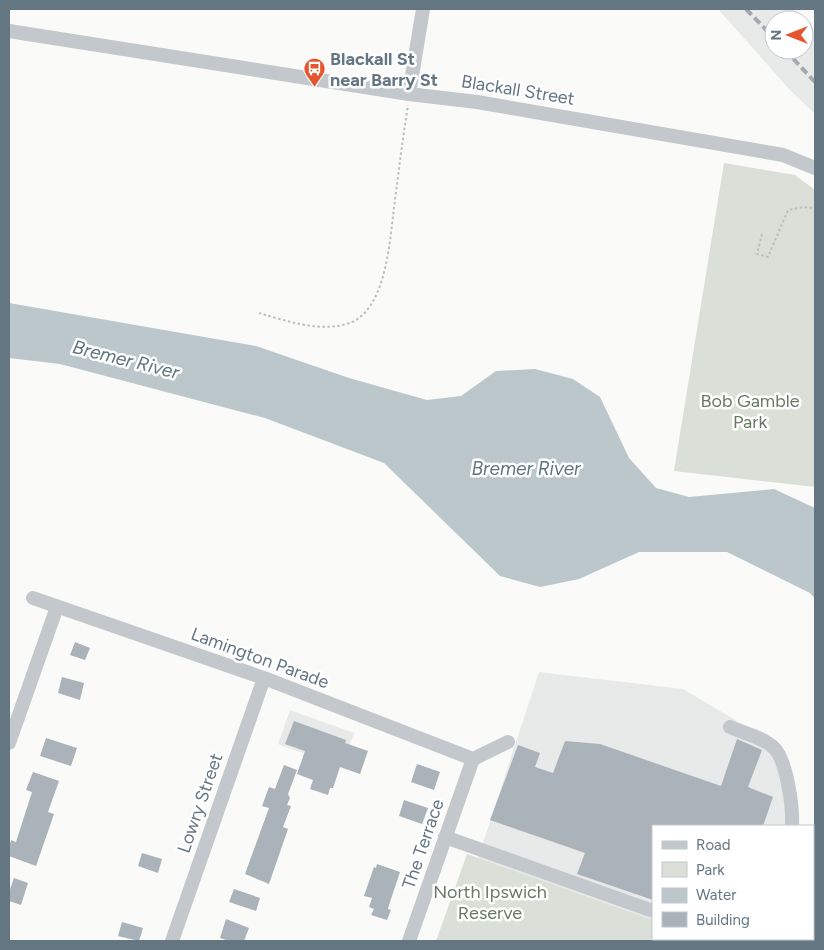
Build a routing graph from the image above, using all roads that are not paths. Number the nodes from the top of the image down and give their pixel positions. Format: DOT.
graph roads {
  1 [pos="423,9"];
  2 [pos="9,31"];
  3 [pos="410,94"];
  4 [pos="815,168"];
  5 [pos="33,598"];
  6 [pos="57,607"];
  7 [pos="264,678"];
  8 [pos="730,727"];
  9 [pos="508,742"];
  10 [pos="9,743"];
  11 [pos="473,759"];
  12 [pos="792,825"];
  13 [pos="445,837"];
  14 [pos="652,911"];
  15 [pos="172,941"];
  16 [pos="409,941"];
  1 -- 3 [label="street"];
  2 -- 3 [label="street, Blackall Street"];
  3 -- 4 [label="street, Blackall Street"];
  5 -- 6 [label="street, Lamington Parade"];
  6 -- 7 [label="street, Lamington Parade"];
  6 -- 10 [label="street"];
  7 -- 11 [label="street, Lamington Parade"];
  7 -- 15 [label="street, Lowry Street"];
  8 -- 12 [label="street"];
  9 -- 11 [label="street"];
  11 -- 13 [label="street, The Terrace"];
  13 -- 14 [label="street"];
  13 -- 16 [label="street, The Terrace"];
}
